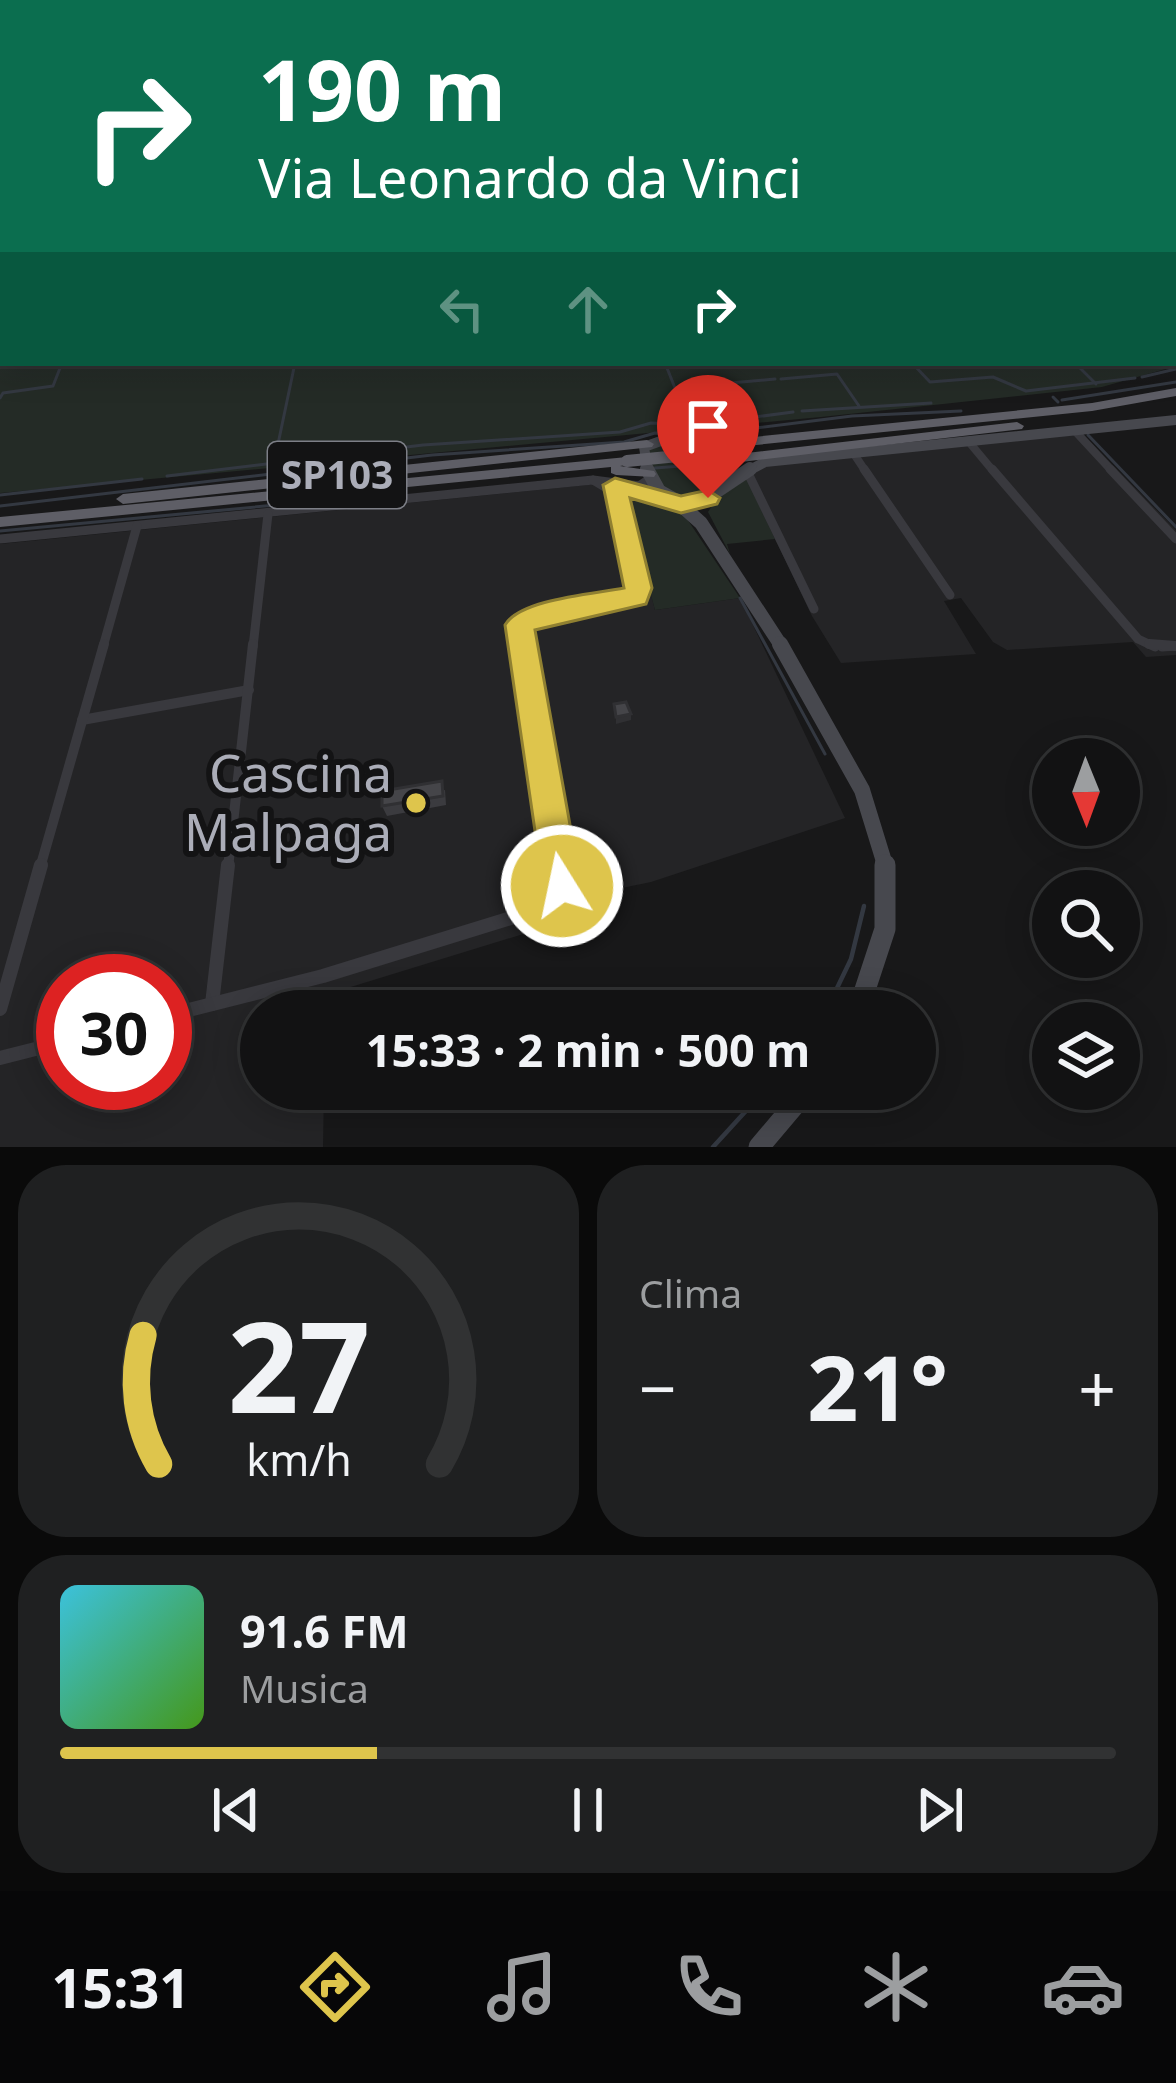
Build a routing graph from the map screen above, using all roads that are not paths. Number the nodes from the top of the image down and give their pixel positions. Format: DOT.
graph roads {
  1 [pos="1176,392"];
  2 [pos="1176,402"];
  3 [pos="1056,416"];
  4 [pos="1176,422"];
  5 [pos="1075,431"];
  6 [pos="679,440"];
  7 [pos="969,442"];
  8 [pos="647,444"];
  9 [pos="854,454"];
  10 [pos="626,458"];
  11 [pos="707,461"];
  12 [pos="741,473"];
  13 [pos="650,476"];
  14 [pos="617,486"];
  15 [pos="710,495"];
  16 [pos="663,496"];
  17 [pos="677,504"];
  18 [pos="28,512"];
  19 [pos="268,514"];
  20 [pos="0,518"];
  21 [pos="47,518"];
  22 [pos="701,523"];
  23 [pos="137,526"];
  24 [pos="0,539"];
  25 [pos="1176,539"];
  26 [pos="950,595"];
  27 [pos="814,609"];
  28 [pos="1176,646"];
  29 [pos="249,690"];
  30 [pos="82,720"];
  31 [pos="867,990"];
  32 [pos="212,1004"];
  33 [pos="0,1009"];
  34 [pos="192,1009"];
  35 [pos="36,1049"];
  36 [pos="0,1058"];
  37 [pos="790,1110"];
  38 [pos="759,1147"];
  1 -- 3 [label="highway, SP103"];
  2 -- 3 [label="highway, SP103"];
  3 -- 6 [label="highway, SP103"];
  3 -- 11 [label="highway, SP103"];
  3 -- 11 [label="highway, SP103"];
  4 -- 5 [label="main road"];
  5 -- 7 [label="main road"];
  5 -- 25 [label="street"];
  6 -- 8 [label="main road"];
  6 -- 11 [label="main road"];
  7 -- 9 [label="main road"];
  7 -- 28 [label="street"];
  8 -- 13 [label="main road"];
  8 -- 18 [label="highway, SP103"];
  9 -- 12 [label="main road"];
  9 -- 26 [label="street"];
  10 -- 11 [label="highway, SP103, bridge"];
  10 -- 18 [label="highway, SP103"];
  10 -- 21 [label="highway, SP103"];
  11 -- 12 [label="main road"];
  11 -- 15 [label="main road"];
  12 -- 15 [label="main road"];
  12 -- 27 [label="street"];
  13 -- 14 [label="street"];
  13 -- 16 [label="main road"];
  13 -- 21 [label="highway, SP103"];
  14 -- 16 [label="street"];
  14 -- 19 [label="street"];
  14 -- 32 [label="street"];
  15 -- 17 [label="main road"];
  15 -- 22 [label="main road"];
  16 -- 17 [label="main road"];
  17 -- 22 [label="main road"];
  18 -- 20 [label="highway, SP103"];
  19 -- 23 [label="street"];
  19 -- 29 [label="street"];
  20 -- 21 [label="highway, SP103"];
  22 -- 31 [label="main road"];
  23 -- 24 [label="street"];
  23 -- 30 [label="street"];
  29 -- 30 [label="street"];
  29 -- 32 [label="street"];
  30 -- 33 [label="street"];
  32 -- 34 [label="street"];
  35 -- 36 [label="street"];
  37 -- 38 [label="main road"];
}
